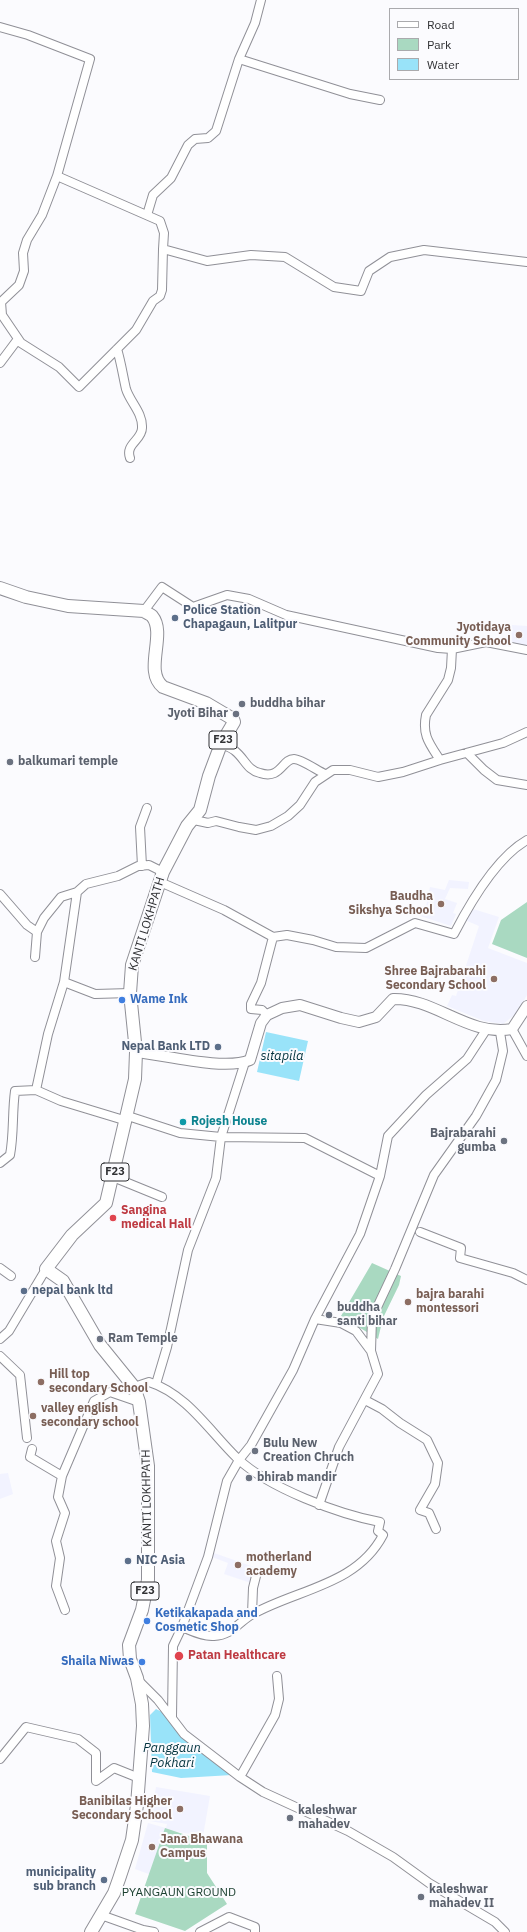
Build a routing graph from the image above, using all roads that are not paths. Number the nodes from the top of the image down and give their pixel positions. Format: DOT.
graph roads {
  1 [pos="262,0"];
  2 [pos="0,27"];
  3 [pos="239,59"];
  4 [pos="380,100"];
  5 [pos="57,176"];
  6 [pos="147,215"];
  7 [pos="163,250"];
  8 [pos="527,262"];
  9 [pos="1,302"];
  10 [pos="18,339"];
  11 [pos="118,349"];
  12 [pos="0,363"];
  13 [pos="130,458"];
  14 [pos="0,588"];
  15 [pos="144,611"];
  16 [pos="452,649"];
  17 [pos="527,650"];
  18 [pos="527,732"];
  19 [pos="221,744"];
  20 [pos="467,753"];
  21 [pos="440,760"];
  22 [pos="325,774"];
  23 [pos="527,785"];
  24 [pos="147,808"];
  25 [pos="194,820"];
  26 [pos="527,840"];
  27 [pos="142,866"];
  28 [pos="161,877"];
  29 [pos="77,892"];
  30 [pos="0,894"];
  31 [pos="37,932"];
  32 [pos="273,937"];
  33 [pos="35,957"];
  34 [pos="64,982"];
  35 [pos="130,993"];
  36 [pos="527,1006"];
  37 [pos="266,1015"];
  38 [pos="486,1030"];
  39 [pos="512,1030"];
  40 [pos="500,1032"];
  41 [pos="136,1052"];
  42 [pos="527,1056"];
  43 [pos="245,1062"];
  44 [pos="36,1090"];
  45 [pos="127,1118"];
  46 [pos="221,1137"];
  47 [pos="0,1162"];
  48 [pos="380,1176"];
  49 [pos="113,1178"];
  50 [pos="162,1197"];
  51 [pos="420,1232"];
  52 [pos="0,1268"];
  53 [pos="46,1269"];
  54 [pos="11,1276"];
  55 [pos="527,1280"];
  56 [pos="315,1319"];
  57 [pos="0,1339"];
  58 [pos="371,1351"];
  59 [pos="0,1356"];
  60 [pos="156,1384"];
  61 [pos="134,1387"];
  62 [pos="365,1400"];
  63 [pos="139,1402"];
  64 [pos="28,1438"];
  65 [pos="32,1449"];
  66 [pos="239,1460"];
  67 [pos="62,1476"];
  68 [pos="318,1505"];
  69 [pos="436,1529"];
  70 [pos="257,1572"];
  71 [pos="65,1610"];
  72 [pos="252,1614"];
  73 [pos="182,1627"];
  74 [pos="276,1676"];
  75 [pos="137,1678"];
  76 [pos="172,1718"];
  77 [pos="0,1759"];
  78 [pos="240,1777"];
  79 [pos="139,1778"];
  80 [pos="101,1914"];
  81 [pos="91,1932"];
  82 [pos="154,1932"];
  83 [pos="200,1932"];
  84 [pos="255,1932"];
  85 [pos="505,1932"];
  1 -- 3 [label="street"];
  2 -- 5 [label="street"];
  3 -- 4 [label="street"];
  3 -- 6 [label="street"];
  5 -- 6 [label="street"];
  5 -- 9 [label="street"];
  6 -- 7 [label="street"];
  7 -- 8 [label="street"];
  7 -- 11 [label="street"];
  9 -- 10 [label="street"];
  10 -- 11 [label="street"];
  10 -- 12 [label="street"];
  11 -- 13 [label="street"];
  14 -- 15 [label="main road"];
  15 -- 16 [label="street"];
  15 -- 19 [label="main road, KANTI LOKHPATH / F23"];
  16 -- 17 [label="street"];
  16 -- 21 [label="street"];
  18 -- 20 [label="street"];
  19 -- 22 [label="street"];
  19 -- 25 [label="main road, KANTI LOKHPATH / F23"];
  20 -- 21 [label="street"];
  20 -- 23 [label="street"];
  21 -- 22 [label="street"];
  22 -- 25 [label="street"];
  24 -- 27 [label="street"];
  25 -- 28 [label="main road, KANTI LOKHPATH / F23"];
  26 -- 32 [label="street"];
  27 -- 28 [label="street"];
  27 -- 29 [label="street"];
  28 -- 32 [label="street"];
  28 -- 35 [label="main road, KANTI LOKHPATH / F23"];
  29 -- 31 [label="street"];
  29 -- 34 [label="street"];
  30 -- 31 [label="street"];
  31 -- 33 [label="street"];
  32 -- 37 [label="street"];
  34 -- 35 [label="street"];
  34 -- 44 [label="street"];
  35 -- 41 [label="main road, KANTI LOKHPATH / F23"];
  36 -- 39 [label="street"];
  37 -- 38 [label="street"];
  37 -- 43 [label="street"];
  38 -- 40 [label="street"];
  38 -- 48 [label="street"];
  39 -- 40 [label="street"];
  39 -- 42 [label="street"];
  40 -- 58 [label="street"];
  41 -- 43 [label="street"];
  41 -- 45 [label="main road, KANTI LOKHPATH / F23"];
  43 -- 46 [label="street"];
  44 -- 45 [label="street"];
  44 -- 47 [label="street"];
  45 -- 46 [label="street"];
  45 -- 49 [label="main road, KANTI LOKHPATH / F23"];
  46 -- 48 [label="street"];
  46 -- 60 [label="street"];
  48 -- 56 [label="street"];
  49 -- 50 [label="street"];
  49 -- 53 [label="main road, KANTI LOKHPATH / F23"];
  51 -- 55 [label="street"];
  52 -- 54 [label="street"];
  53 -- 57 [label="street"];
  53 -- 61 [label="main road, KANTI LOKHPATH / F23"];
  56 -- 58 [label="street"];
  56 -- 66 [label="street"];
  58 -- 62 [label="street"];
  59 -- 64 [label="street"];
  60 -- 61 [label="street"];
  60 -- 66 [label="street"];
  61 -- 63 [label="main road, KANTI LOKHPATH / F23"];
  62 -- 68 [label="street"];
  62 -- 69 [label="street"];
  63 -- 67 [label="street"];
  63 -- 75 [label="main road, KANTI LOKHPATH / F23"];
  65 -- 67 [label="street"];
  66 -- 68 [label="street"];
  66 -- 73 [label="street"];
  67 -- 71 [label="street"];
  68 -- 72 [label="street"];
  70 -- 72 [label="street"];
  72 -- 73 [label="street"];
  73 -- 76 [label="street"];
  74 -- 78 [label="street"];
  75 -- 76 [label="street"];
  75 -- 79 [label="main road, KANTI LOKHPATH / F23"];
  76 -- 78 [label="street"];
  77 -- 79 [label="street"];
  78 -- 85 [label="street"];
  79 -- 80 [label="main road, KANTI LOKHPATH / F23"];
  80 -- 81 [label="main road, KANTI LOKHPATH / F23"];
  80 -- 82 [label="street"];
  83 -- 84 [label="street"];
}
